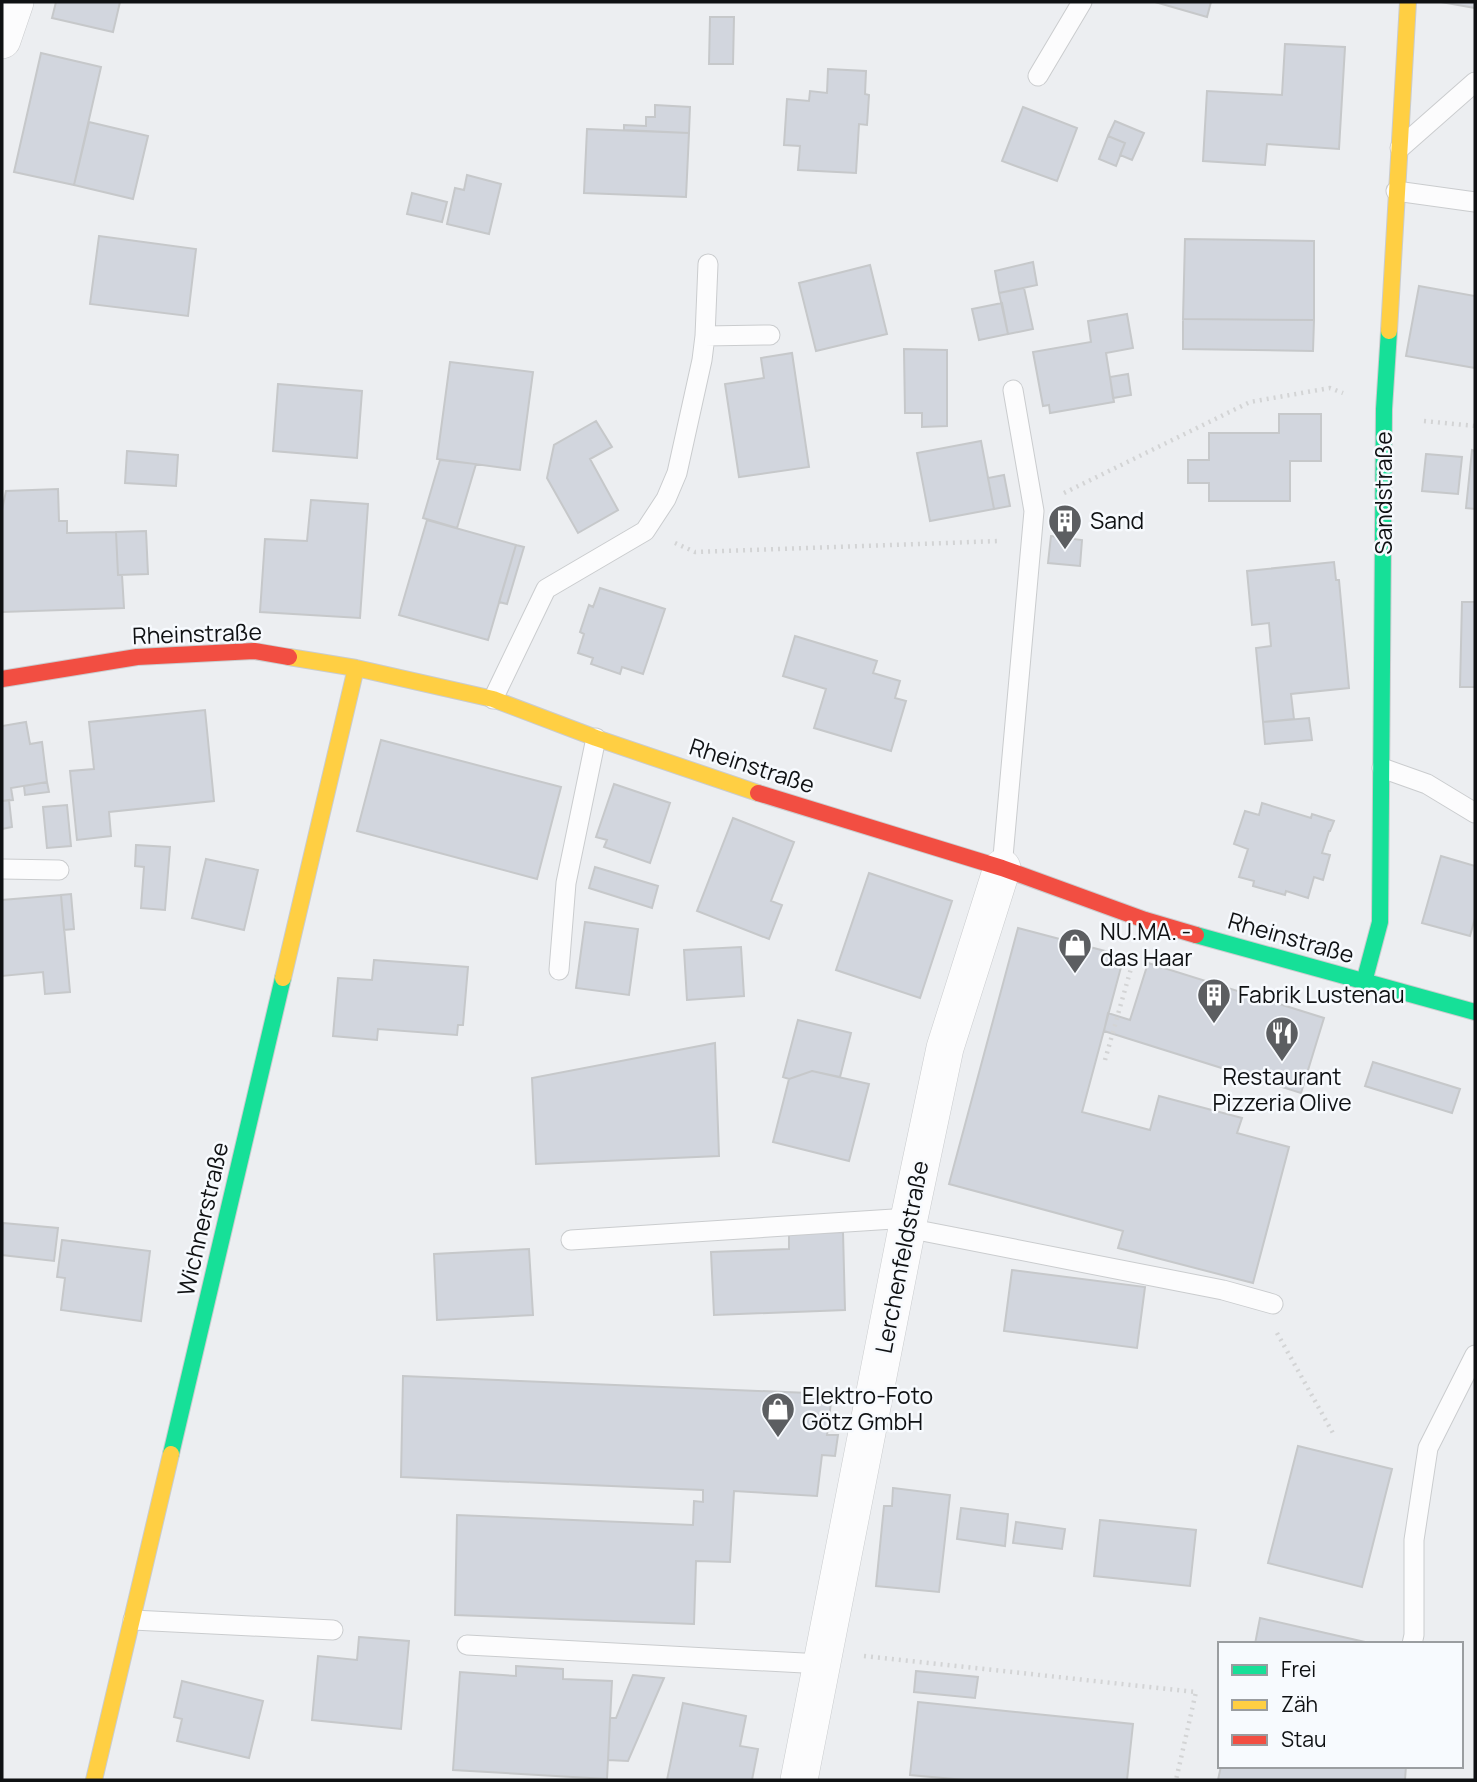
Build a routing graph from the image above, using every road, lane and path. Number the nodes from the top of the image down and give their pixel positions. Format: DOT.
graph roads {
  1 [pos="15,2"];
  2 [pos="1082,2"];
  3 [pos="1408,2"];
  4 [pos="2,40"];
  5 [pos="1038,76"];
  6 [pos="1475,82"];
  7 [pos="1398,149"];
  8 [pos="1396,191"];
  9 [pos="1475,202"];
  10 [pos="708,264"];
  11 [pos="771,335"];
  12 [pos="705,336"];
  13 [pos="1013,390"];
  14 [pos="1350,395"];
  15 [pos="1423,421"];
  16 [pos="1475,426"];
  17 [pos="1034,511"];
  18 [pos="645,531"];
  19 [pos="1031,540"];
  20 [pos="356,668"];
  21 [pos="2,679"];
  22 [pos="493,699"];
  23 [pos="596,738"];
  24 [pos="1382,768"];
  25 [pos="1475,813"];
  26 [pos="1002,868"];
  27 [pos="2,869"];
  28 [pos="60,870"];
  29 [pos="1145,920"];
  30 [pos="559,970"];
  31 [pos="1364,982"];
  32 [pos="1475,1012"];
  33 [pos="1105,1060"];
  34 [pos="908,1223"];
  35 [pos="571,1240"];
  36 [pos="1273,1304"];
  37 [pos="1276,1332"];
  38 [pos="1475,1355"];
  39 [pos="1334,1435"];
  40 [pos="133,1620"];
  41 [pos="332,1630"];
  42 [pos="1412,1642"];
  43 [pos="467,1645"];
  44 [pos="823,1658"];
  45 [pos="94,1780"];
  46 [pos="799,1780"];
  47 [pos="1175,1780"];
  1 -- 4 [label="street"];
  2 -- 5 [label="lane"];
  3 -- 7 [label="street, Sandstraße"];
  6 -- 7 [label="lane"];
  7 -- 8 [label="street, Sandstraße"];
  8 -- 9 [label="lane"];
  8 -- 24 [label="street, Sandstraße"];
  10 -- 12 [label="lane"];
  11 -- 12 [label="lane"];
  12 -- 18 [label="lane"];
  13 -- 17 [label="lane"];
  14 -- 17 [label="path"];
  15 -- 16 [label="path"];
  17 -- 19 [label="lane"];
  18 -- 19 [label="path"];
  18 -- 22 [label="lane"];
  19 -- 26 [label="lane"];
  20 -- 21 [label="street, Rheinstraße"];
  20 -- 22 [label="street, Rheinstraße"];
  20 -- 40 [label="street, Wichnerstraße"];
  22 -- 23 [label="street, Rheinstraße"];
  23 -- 26 [label="street, Rheinstraße"];
  23 -- 30 [label="lane"];
  24 -- 25 [label="lane"];
  24 -- 31 [label="street, Sandstraße"];
  26 -- 29 [label="street, Rheinstraße"];
  26 -- 34 [label="street, Lerchenfeldstraße"];
  27 -- 28 [label="lane"];
  29 -- 31 [label="street, Rheinstraße"];
  29 -- 33 [label="path"];
  31 -- 32 [label="street, Rheinstraße"];
  34 -- 35 [label="lane"];
  34 -- 36 [label="lane"];
  34 -- 44 [label="street, Lerchenfeldstraße"];
  37 -- 39 [label="path"];
  38 -- 42 [label="lane"];
  40 -- 41 [label="lane"];
  40 -- 45 [label="street, Wichnerstraße"];
  43 -- 44 [label="lane"];
  44 -- 46 [label="street, Lerchenfeldstraße"];
  44 -- 47 [label="path"];
}
